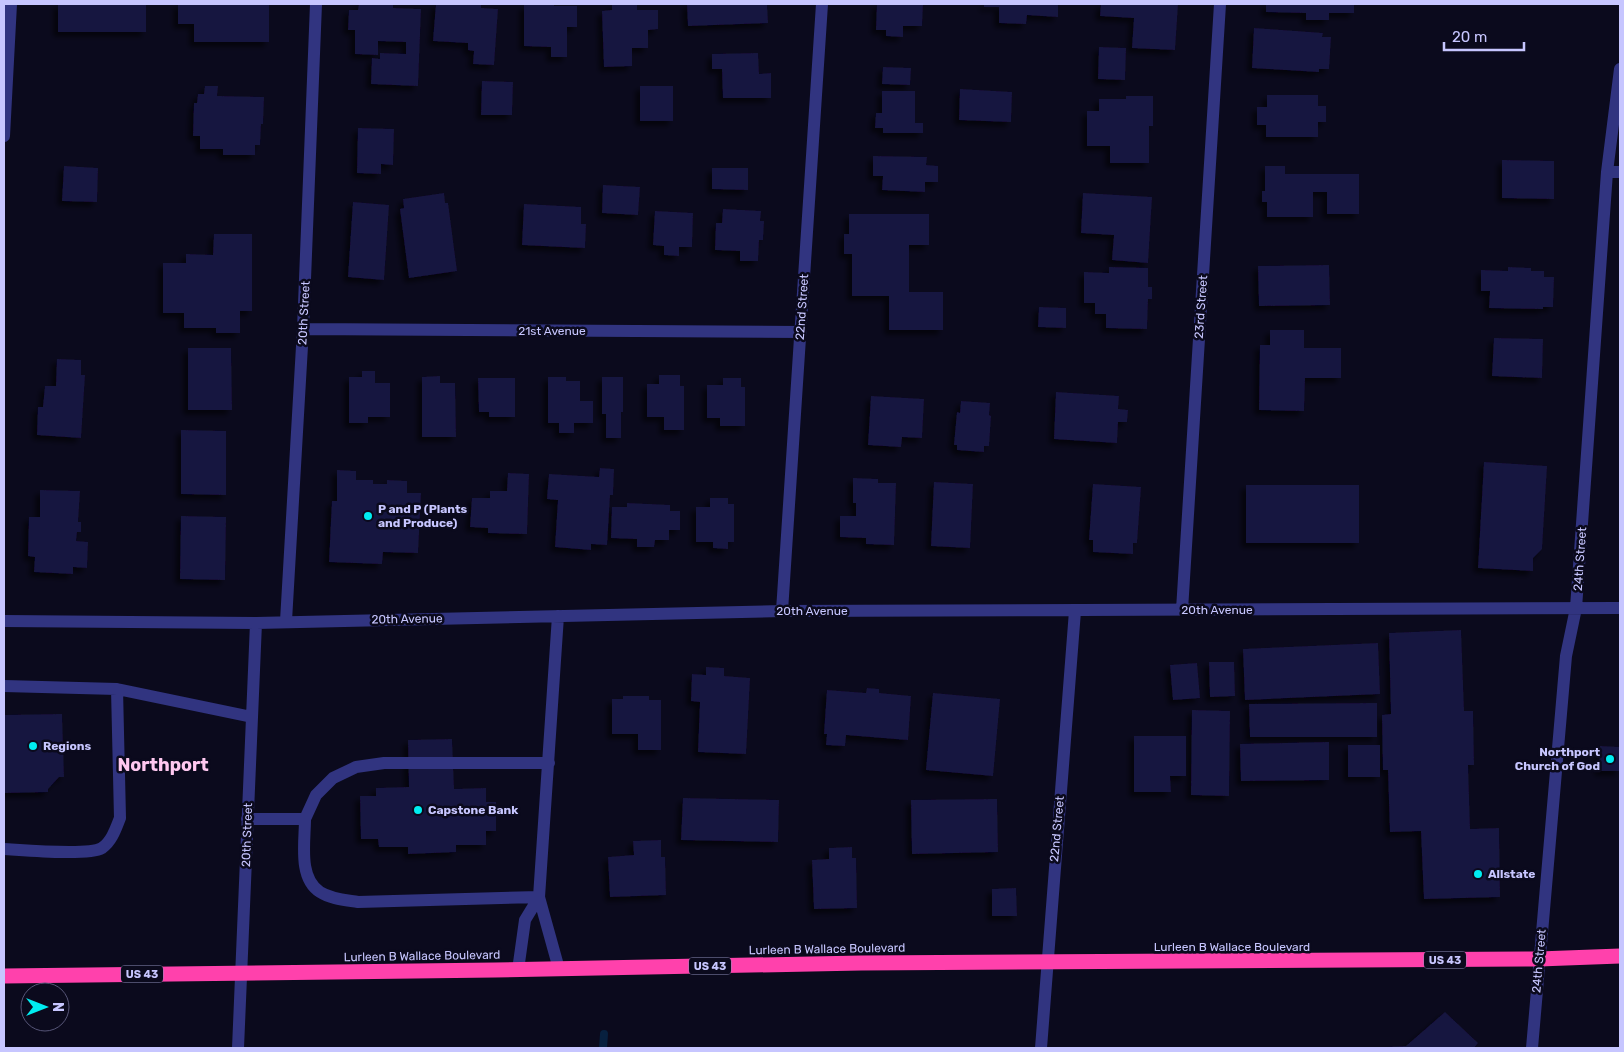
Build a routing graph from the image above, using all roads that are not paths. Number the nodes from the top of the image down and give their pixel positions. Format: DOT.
graph roads {
  1 [pos="10,4"];
  2 [pos="316,4"];
  3 [pos="822,4"];
  4 [pos="1220,4"];
  5 [pos="1620,69"];
  6 [pos="4,136"];
  7 [pos="1614,172"];
  8 [pos="303,329"];
  9 [pos="801,332"];
  10 [pos="1576,608"];
  11 [pos="1620,608"];
  12 [pos="1182,610"];
  13 [pos="782,611"];
  14 [pos="1075,611"];
  15 [pos="558,616"];
  16 [pos="4,621"];
  17 [pos="286,621"];
  18 [pos="256,622"];
  19 [pos="4,686"];
  20 [pos="117,689"];
  21 [pos="252,717"];
  22 [pos="549,763"];
  23 [pos="247,819"];
  24 [pos="305,819"];
  25 [pos="4,849"];
  26 [pos="539,897"];
  27 [pos="1620,956"];
  28 [pos="1539,960"];
  29 [pos="1047,963"];
  30 [pos="559,969"];
  31 [pos="518,970"];
  32 [pos="241,973"];
  33 [pos="4,976"];
  34 [pos="238,1048"];
  35 [pos="1041,1048"];
  36 [pos="1532,1048"];
  1 -- 6 [label="street"];
  2 -- 8 [label="street, 20th Street"];
  3 -- 9 [label="street, 22nd Street"];
  4 -- 12 [label="street, 23rd Street"];
  5 -- 7 [label="street, 24th Street"];
  7 -- 10 [label="street, 24th Street"];
  8 -- 9 [label="street, 21st Avenue"];
  8 -- 17 [label="street, 20th Street"];
  9 -- 13 [label="street, 22nd Street"];
  10 -- 11 [label="street, 20th Avenue"];
  10 -- 12 [label="street, 20th Avenue"];
  10 -- 28 [label="street, 24th Street"];
  12 -- 14 [label="street, 20th Avenue"];
  13 -- 14 [label="street, 20th Avenue"];
  13 -- 15 [label="street, 20th Avenue"];
  14 -- 29 [label="street, 22nd Street"];
  15 -- 17 [label="street, 20th Avenue"];
  15 -- 22 [label="street"];
  16 -- 18 [label="street, 20th Avenue"];
  17 -- 18 [label="street, 20th Avenue"];
  18 -- 21 [label="street, 20th Street"];
  19 -- 20 [label="street"];
  20 -- 21 [label="street"];
  20 -- 25 [label="street"];
  21 -- 23 [label="street, 20th Street"];
  22 -- 24 [label="street"];
  22 -- 26 [label="street"];
  23 -- 24 [label="street"];
  23 -- 32 [label="street, 20th Street"];
  24 -- 26 [label="street"];
  26 -- 30 [label="street"];
  26 -- 31 [label="street"];
  27 -- 28 [label="highway, Lurleen B Wallace Boulevard / US 43"];
  28 -- 29 [label="highway, Lurleen B Wallace Boulevard / US 43"];
  28 -- 36 [label="street, 24th Street"];
  29 -- 30 [label="highway, Lurleen B Wallace Boulevard / US 43"];
  29 -- 35 [label="street, 22nd Street"];
  30 -- 31 [label="highway, Lurleen B Wallace Boulevard / US 43"];
  31 -- 32 [label="highway, Lurleen B Wallace Boulevard / US 43"];
  32 -- 33 [label="highway, Lurleen B Wallace Boulevard / US 43"];
  32 -- 34 [label="street, 20th Street"];
}
